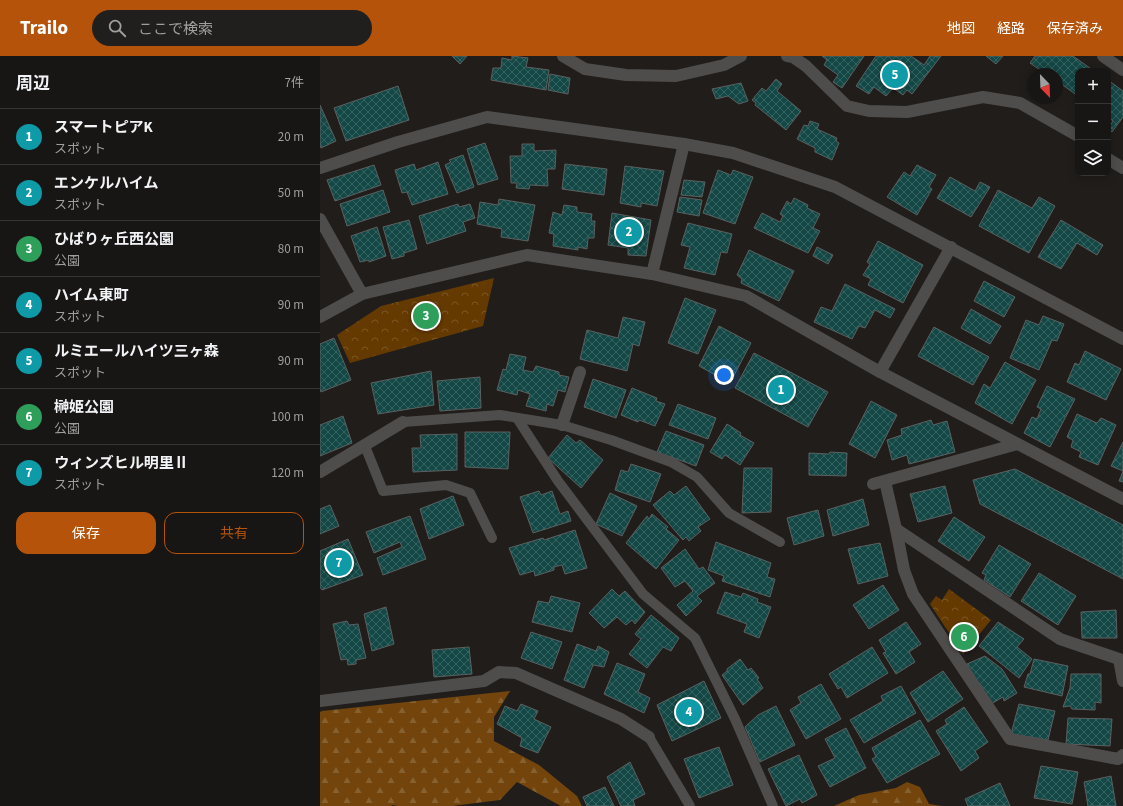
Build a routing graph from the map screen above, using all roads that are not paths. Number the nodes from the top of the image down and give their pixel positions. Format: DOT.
graph roads {
  1 [pos="563,56"];
  2 [pos="741,56"];
  3 [pos="791,56"];
  4 [pos="1103,56"];
  5 [pos="1123,70"];
  6 [pos="1075,134"];
  7 [pos="684,144"];
  8 [pos="1111,161"];
  9 [pos="320,168"];
  10 [pos="1123,168"];
  11 [pos="320,219"];
  12 [pos="951,247"];
  13 [pos="652,274"];
  14 [pos="362,294"];
  15 [pos="320,317"];
  16 [pos="1123,339"];
  17 [pos="580,372"];
  18 [pos="880,372"];
  19 [pos="518,418"];
  20 [pos="403,422"];
  21 [pos="562,425"];
  22 [pos="1017,444"];
  23 [pos="365,446"];
  24 [pos="320,472"];
  25 [pos="1123,499"];
  26 [pos="896,529"];
  27 [pos="492,538"];
  28 [pos="780,542"];
  29 [pos="1123,681"];
  30 [pos="320,701"];
  31 [pos="649,737"];
  32 [pos="1123,755"];
  33 [pos="690,806"];
  34 [pos="773,806"];
  1 -- 2 [label="street"];
  3 -- 6 [label="street"];
  4 -- 5 [label="street"];
  7 -- 9 [label="street"];
  7 -- 12 [label="street"];
  7 -- 13 [label="street"];
  8 -- 10 [label="street"];
  11 -- 14 [label="street"];
  12 -- 16 [label="street"];
  12 -- 18 [label="street"];
  13 -- 14 [label="street"];
  13 -- 18 [label="street"];
  14 -- 15 [label="street"];
  17 -- 21 [label="street"];
  18 -- 22 [label="street"];
  19 -- 20 [label="lane"];
  19 -- 21 [label="lane"];
  19 -- 34 [label="lane"];
  20 -- 23 [label="street"];
  21 -- 28 [label="lane"];
  22 -- 25 [label="street"];
  22 -- 26 [label="street"];
  23 -- 24 [label="street"];
  23 -- 27 [label="lane"];
  26 -- 29 [label="street"];
  26 -- 32 [label="street"];
  30 -- 31 [label="street"];
  31 -- 33 [label="lane"];
}
